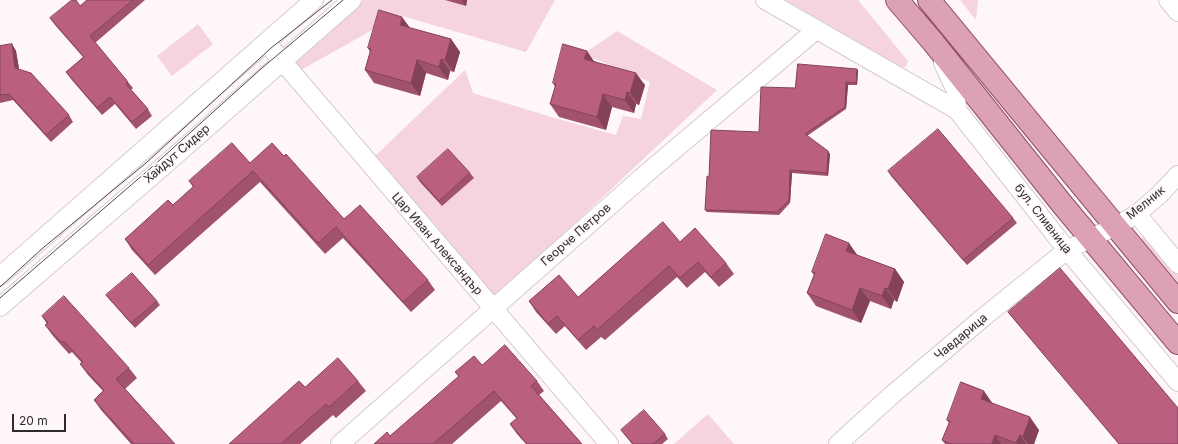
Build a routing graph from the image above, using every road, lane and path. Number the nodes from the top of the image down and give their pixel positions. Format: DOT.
graph roads {
  1 [pos="314,0"];
  2 [pos="352,0"];
  3 [pos="766,0"];
  4 [pos="897,0"];
  5 [pos="929,0"];
  6 [pos="1168,0"];
  7 [pos="1178,12"];
  8 [pos="816,30"];
  9 [pos="266,42"];
  10 [pos="933,42"];
  11 [pos="282,63"];
  12 [pos="957,110"];
  13 [pos="1178,175"];
  14 [pos="1137,214"];
  15 [pos="1116,226"];
  16 [pos="1090,238"];
  17 [pos="1067,250"];
  18 [pos="1178,264"];
  19 [pos="0,276"];
  20 [pos="1178,302"];
  21 [pos="0,307"];
  22 [pos="493,308"];
  23 [pos="1178,343"];
  24 [pos="1178,382"];
  25 [pos="340,444"];
  26 [pos="610,444"];
  27 [pos="838,444"];
  1 -- 9 [label="street, Хайдут Сидер"];
  2 -- 11 [label="street, Хайдут Сидер"];
  3 -- 8 [label="street"];
  4 -- 10 [label="main road, бул. Сливница"];
  5 -- 15 [label="main road"];
  6 -- 7 [label="street"];
  8 -- 12 [label="street"];
  8 -- 22 [label="street, Георче Петров"];
  9 -- 11 [label="street, Цар Иван Александър"];
  9 -- 19 [label="street, Хайдут Сидер"];
  10 -- 12 [label="street, бул. Сливница"];
  10 -- 16 [label="main road, бул. Сливница"];
  11 -- 21 [label="street, Хайдут Сидер"];
  11 -- 22 [label="street, Цар Иван Александър"];
  12 -- 17 [label="street, бул. Сливница"];
  13 -- 14 [label="street, Мелник"];
  14 -- 15 [label="street, Мелник"];
  14 -- 18 [label="street"];
  15 -- 16 [label="street, Мелник"];
  15 -- 20 [label="main road"];
  16 -- 17 [label="street, Чавдарица"];
  16 -- 23 [label="main road, бул. Сливница"];
  17 -- 24 [label="street, бул. Сливница"];
  17 -- 27 [label="street, Чавдарица"];
  22 -- 25 [label="street, Георче Петров"];
  22 -- 26 [label="street, Цар Иван Александър"];
}
